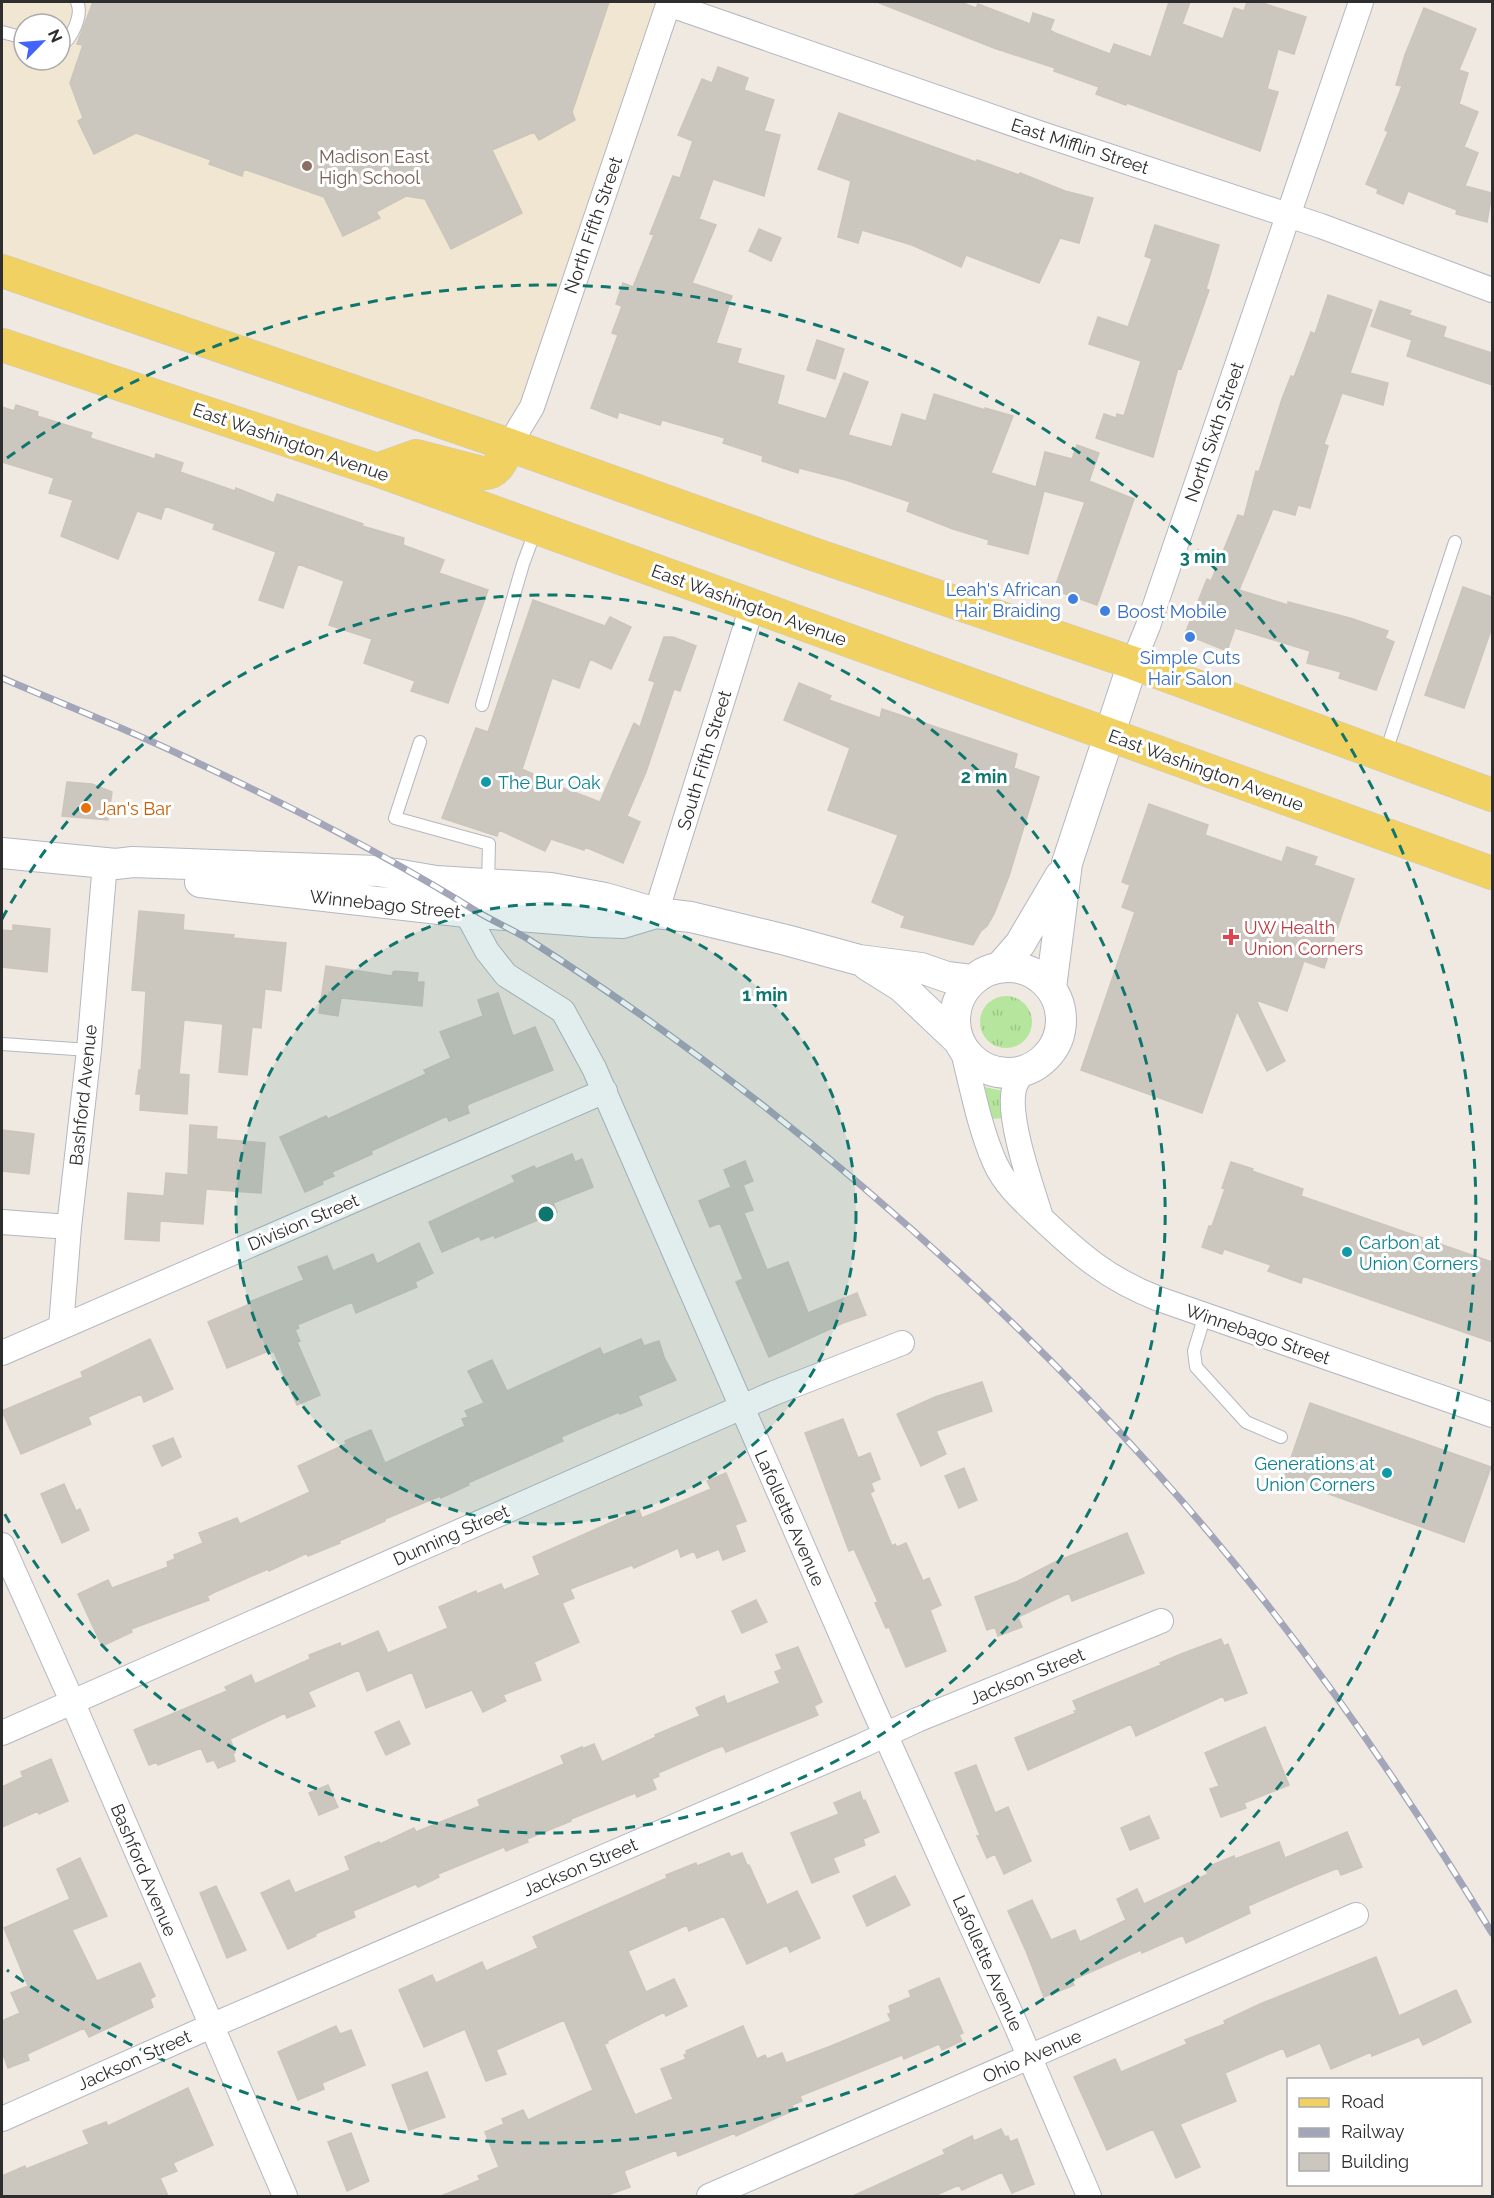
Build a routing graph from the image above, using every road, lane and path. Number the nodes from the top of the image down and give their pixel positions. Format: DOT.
graph roads {
  1 [pos="77,2"];
  2 [pos="1360,2"];
  3 [pos="668,3"];
  4 [pos="72,31"];
  5 [pos="1287,215"];
  6 [pos="2,272"];
  7 [pos="1492,290"];
  8 [pos="2,345"];
  9 [pos="509,445"];
  10 [pos="377,470"];
  11 [pos="537,528"];
  12 [pos="1455,542"];
  13 [pos="752,606"];
  14 [pos="1133,663"];
  15 [pos="482,705"];
  16 [pos="1108,735"];
  17 [pos="420,742"];
  18 [pos="1385,756"];
  19 [pos="1492,795"];
  20 [pos="2,853"];
  21 [pos="110,863"];
  22 [pos="1067,863"];
  23 [pos="1492,873"];
  24 [pos="436,881"];
  25 [pos="488,884"];
  26 [pos="465,912"];
  27 [pos="656,913"];
  28 [pos="859,960"];
  29 [pos="1000,967"];
  30 [pos="972,980"];
  31 [pos="1051,988"];
  32 [pos="2,1044"];
  33 [pos="961,1045"];
  34 [pos="89,1050"];
  35 [pos="1023,1072"];
  36 [pos="604,1091"];
  37 [pos="1042,1219"];
  38 [pos="2,1222"];
  39 [pos="69,1227"];
  40 [pos="1205,1316"];
  41 [pos="61,1327"];
  42 [pos="902,1343"];
  43 [pos="2,1353"];
  44 [pos="742,1407"];
  45 [pos="1492,1415"];
  46 [pos="1281,1437"];
  47 [pos="2,1545"];
  48 [pos="1161,1621"];
  49 [pos="72,1701"];
  50 [pos="2,1733"];
  51 [pos="886,1736"];
  52 [pos="1356,1915"];
  53 [pos="212,2026"];
  54 [pos="1029,2057"];
  55 [pos="2,2119"];
  56 [pos="285,2196"];
  57 [pos="709,2196"];
  58 [pos="1089,2196"];
  1 -- 4 [label="lane"];
  2 -- 5 [label="street, North Sixth Street"];
  3 -- 5 [label="street, East Mifflin Street"];
  3 -- 9 [label="street, North Fifth Street"];
  5 -- 7 [label="street, East Mifflin Street"];
  5 -- 14 [label="street, North Sixth Street"];
  6 -- 9 [label="main road"];
  8 -- 10 [label="main road, East Washington Avenue"];
  9 -- 10 [label="main road"];
  9 -- 14 [label="main road"];
  10 -- 11 [label="main road, East Washington Avenue"];
  11 -- 13 [label="main road, East Washington Avenue"];
  11 -- 15 [label="lane"];
  12 -- 18 [label="lane"];
  13 -- 16 [label="main road, East Washington Avenue"];
  13 -- 27 [label="street, South Fifth Street"];
  14 -- 16 [label="street, North Sixth Street"];
  14 -- 18 [label="main road"];
  16 -- 22 [label="street, North Sixth Street"];
  16 -- 23 [label="main road, East Washington Avenue"];
  17 -- 25 [label="lane"];
  18 -- 19 [label="main road"];
  20 -- 21 [label="street, Winnebago Street"];
  21 -- 24 [label="street, Winnebago Street"];
  21 -- 26 [label="street, Winnebago Street"];
  21 -- 34 [label="street, Bashford Avenue"];
  22 -- 29 [label="street, North Sixth Street"];
  22 -- 31 [label="street, North Sixth Street"];
  24 -- 25 [label="street, Winnebago Street"];
  24 -- 26 [label="street, Lafollette Avenue"];
  25 -- 27 [label="street, Winnebago Street"];
  26 -- 27 [label="street, Winnebago Street"];
  26 -- 36 [label="street, Lafollette Avenue"];
  27 -- 28 [label="street, Winnebago Street"];
  28 -- 30 [label="street, Winnebago Street"];
  28 -- 33 [label="street, Winnebago Street"];
  29 -- 30 [label="street"];
  29 -- 31 [label="street"];
  30 -- 33 [label="street"];
  31 -- 35 [label="street"];
  32 -- 34 [label="lane"];
  33 -- 35 [label="street"];
  33 -- 37 [label="street, Winnebago Street"];
  34 -- 39 [label="street, Bashford Avenue"];
  35 -- 37 [label="street, Winnebago Street"];
  36 -- 41 [label="street, Division Street"];
  36 -- 44 [label="street, Lafollette Avenue"];
  37 -- 40 [label="street, Winnebago Street"];
  38 -- 39 [label="street"];
  39 -- 41 [label="street, Bashford Avenue"];
  40 -- 45 [label="street, Winnebago Street"];
  40 -- 46 [label="lane"];
  41 -- 43 [label="street, Division Street"];
  42 -- 44 [label="street, Dunning Street"];
  44 -- 49 [label="street, Dunning Street"];
  44 -- 51 [label="street, Lafollette Avenue"];
  47 -- 49 [label="street, Bashford Avenue"];
  48 -- 51 [label="street, Jackson Street"];
  49 -- 50 [label="street, Dunning Street"];
  49 -- 53 [label="street, Bashford Avenue"];
  51 -- 53 [label="street, Jackson Street"];
  51 -- 54 [label="street, Lafollette Avenue"];
  52 -- 54 [label="street, Ohio Avenue"];
  53 -- 55 [label="street, Jackson Street"];
  53 -- 56 [label="street, Bashford Avenue"];
  54 -- 57 [label="street, Ohio Avenue"];
  54 -- 58 [label="street, Lafollette Avenue"];
}
